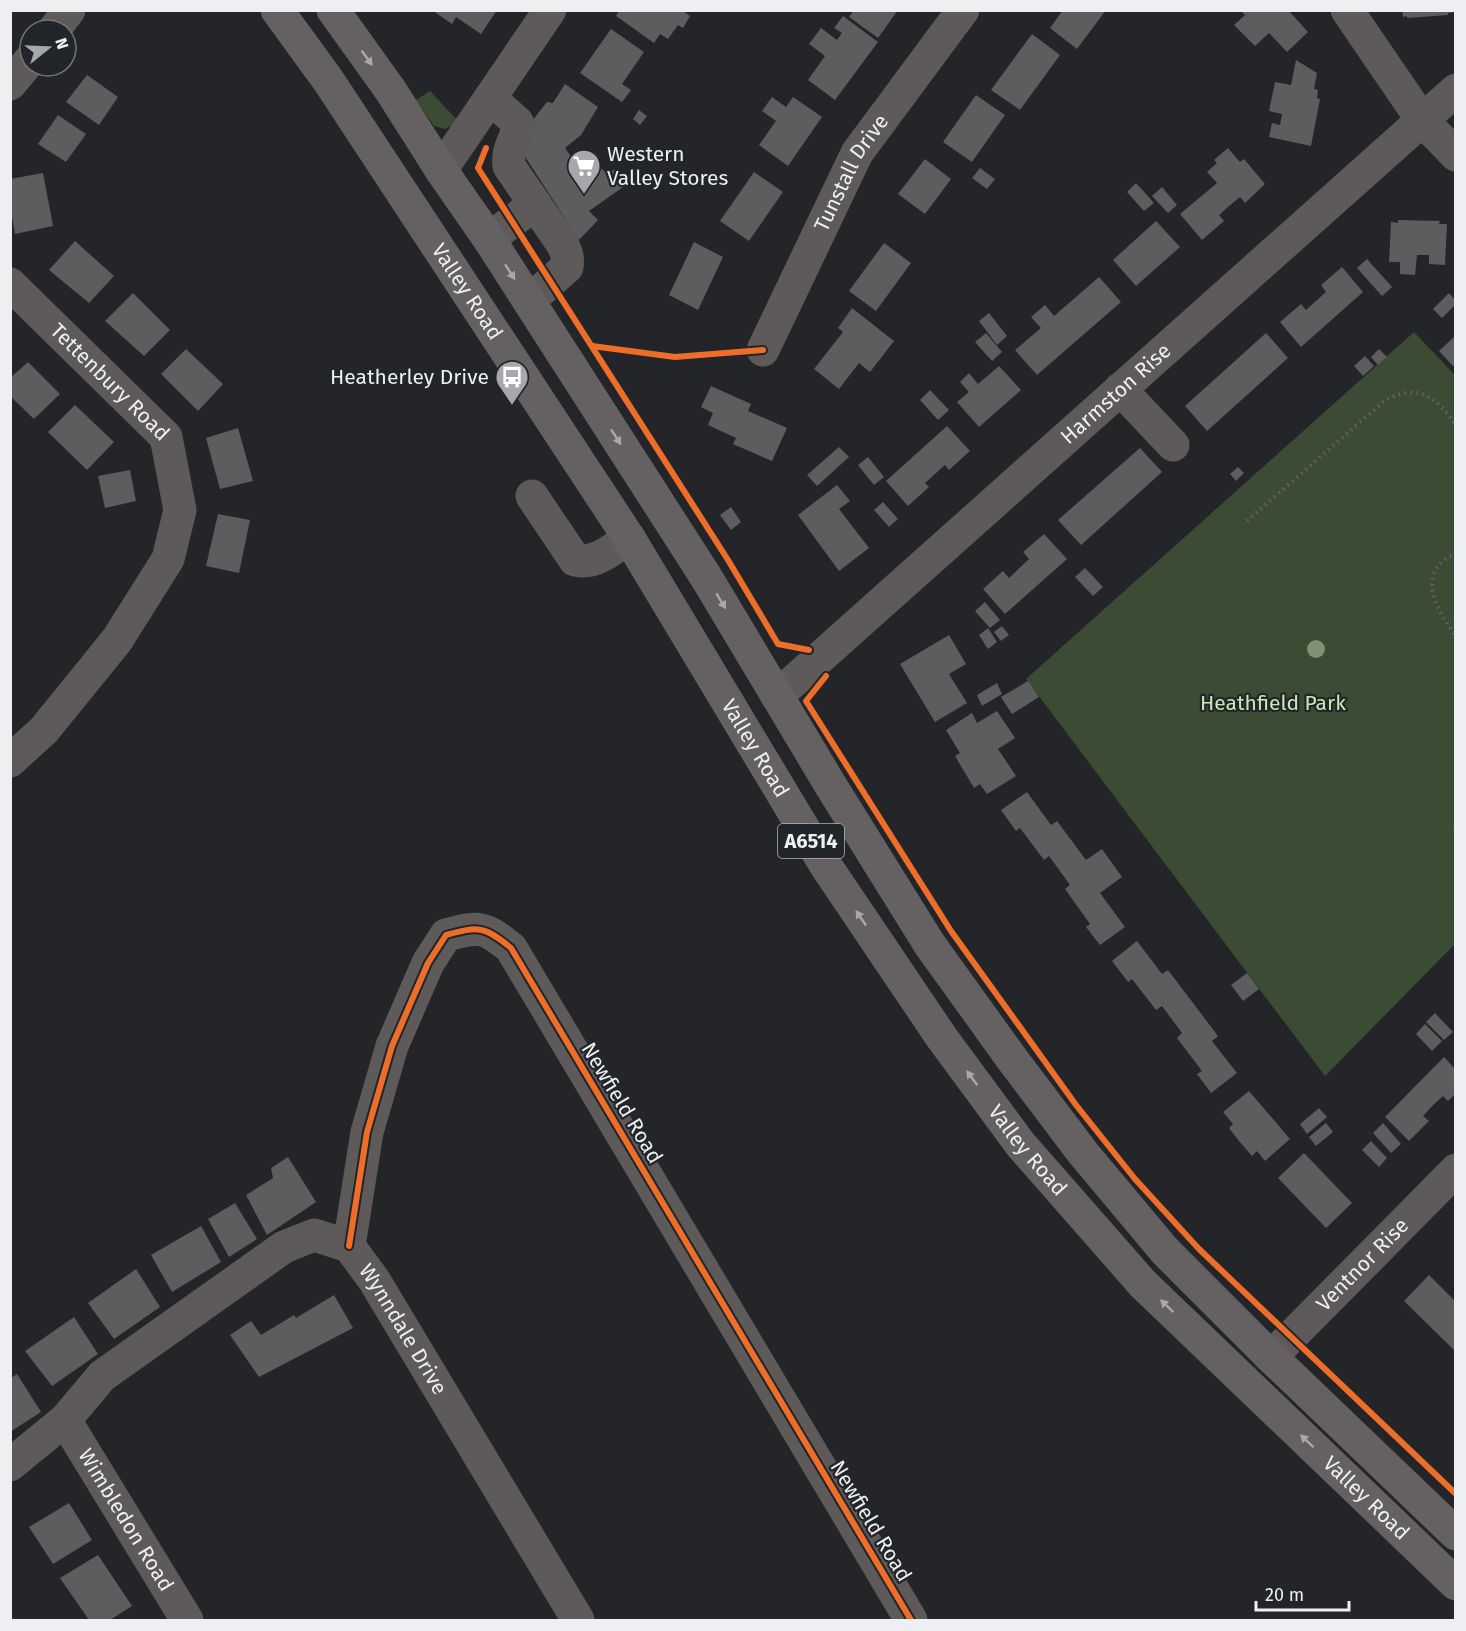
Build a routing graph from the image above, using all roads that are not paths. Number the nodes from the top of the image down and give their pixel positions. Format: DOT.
graph roads {
  1 [pos="277,10"];
  2 [pos="333,10"];
  3 [pos="550,10"];
  4 [pos="963,10"];
  5 [pos="1347,10"];
  6 [pos="1455,90"];
  7 [pos="490,98"];
  8 [pos="1422,120"];
  9 [pos="1455,155"];
  10 [pos="441,170"];
  11 [pos="535,204"];
  12 [pos="489,239"];
  13 [pos="10,284"];
  14 [pos="529,301"];
  15 [pos="763,350"];
  16 [pos="1120,389"];
  17 [pos="1173,445"];
  18 [pos="532,496"];
  19 [pos="629,538"];
  20 [pos="777,696"];
  21 [pos="10,761"];
  22 [pos="1455,1170"];
  23 [pos="349,1246"];
  24 [pos="1271,1357"];
  25 [pos="65,1420"];
  26 [pos="10,1465"];
  27 [pos="1455,1534"];
  28 [pos="1455,1584"];
  29 [pos="187,1620"];
  30 [pos="578,1620"];
  31 [pos="911,1620"];
  1 -- 19 [label="highway, Valley Road / A6514"];
  2 -- 10 [label="highway, Valley Road / A6514, one-way"];
  3 -- 7 [label="street"];
  4 -- 15 [label="street, Tunstall Drive"];
  5 -- 8 [label="street"];
  6 -- 8 [label="street, Harmston Rise"];
  7 -- 10 [label="street"];
  7 -- 11 [label="street"];
  8 -- 9 [label="street"];
  8 -- 16 [label="street, Harmston Rise"];
  10 -- 12 [label="highway, Valley Road / A6514"];
  11 -- 12 [label="street"];
  11 -- 14 [label="street"];
  12 -- 14 [label="highway, Valley Road / A6514, one-way"];
  13 -- 21 [label="street, Tettenbury Road"];
  14 -- 20 [label="highway, Valley Road / A6514, one-way"];
  16 -- 17 [label="street"];
  16 -- 20 [label="street, Harmston Rise"];
  18 -- 19 [label="street"];
  28 -- 19 [label="highway, Valley Road / A6514, one-way"];
  20 -- 24 [label="highway, Valley Road / A6514"];
  22 -- 24 [label="street, Ventnor Rise"];
  23 -- 25 [label="street, Wynndale Drive"];
  23 -- 30 [label="street, Wynndale Drive"];
  23 -- 31 [label="street, Newfield Road"];
  24 -- 27 [label="highway, Valley Road / A6514"];
  25 -- 26 [label="street, Wynndale Drive"];
  25 -- 29 [label="street, Wimbledon Road"];
}
